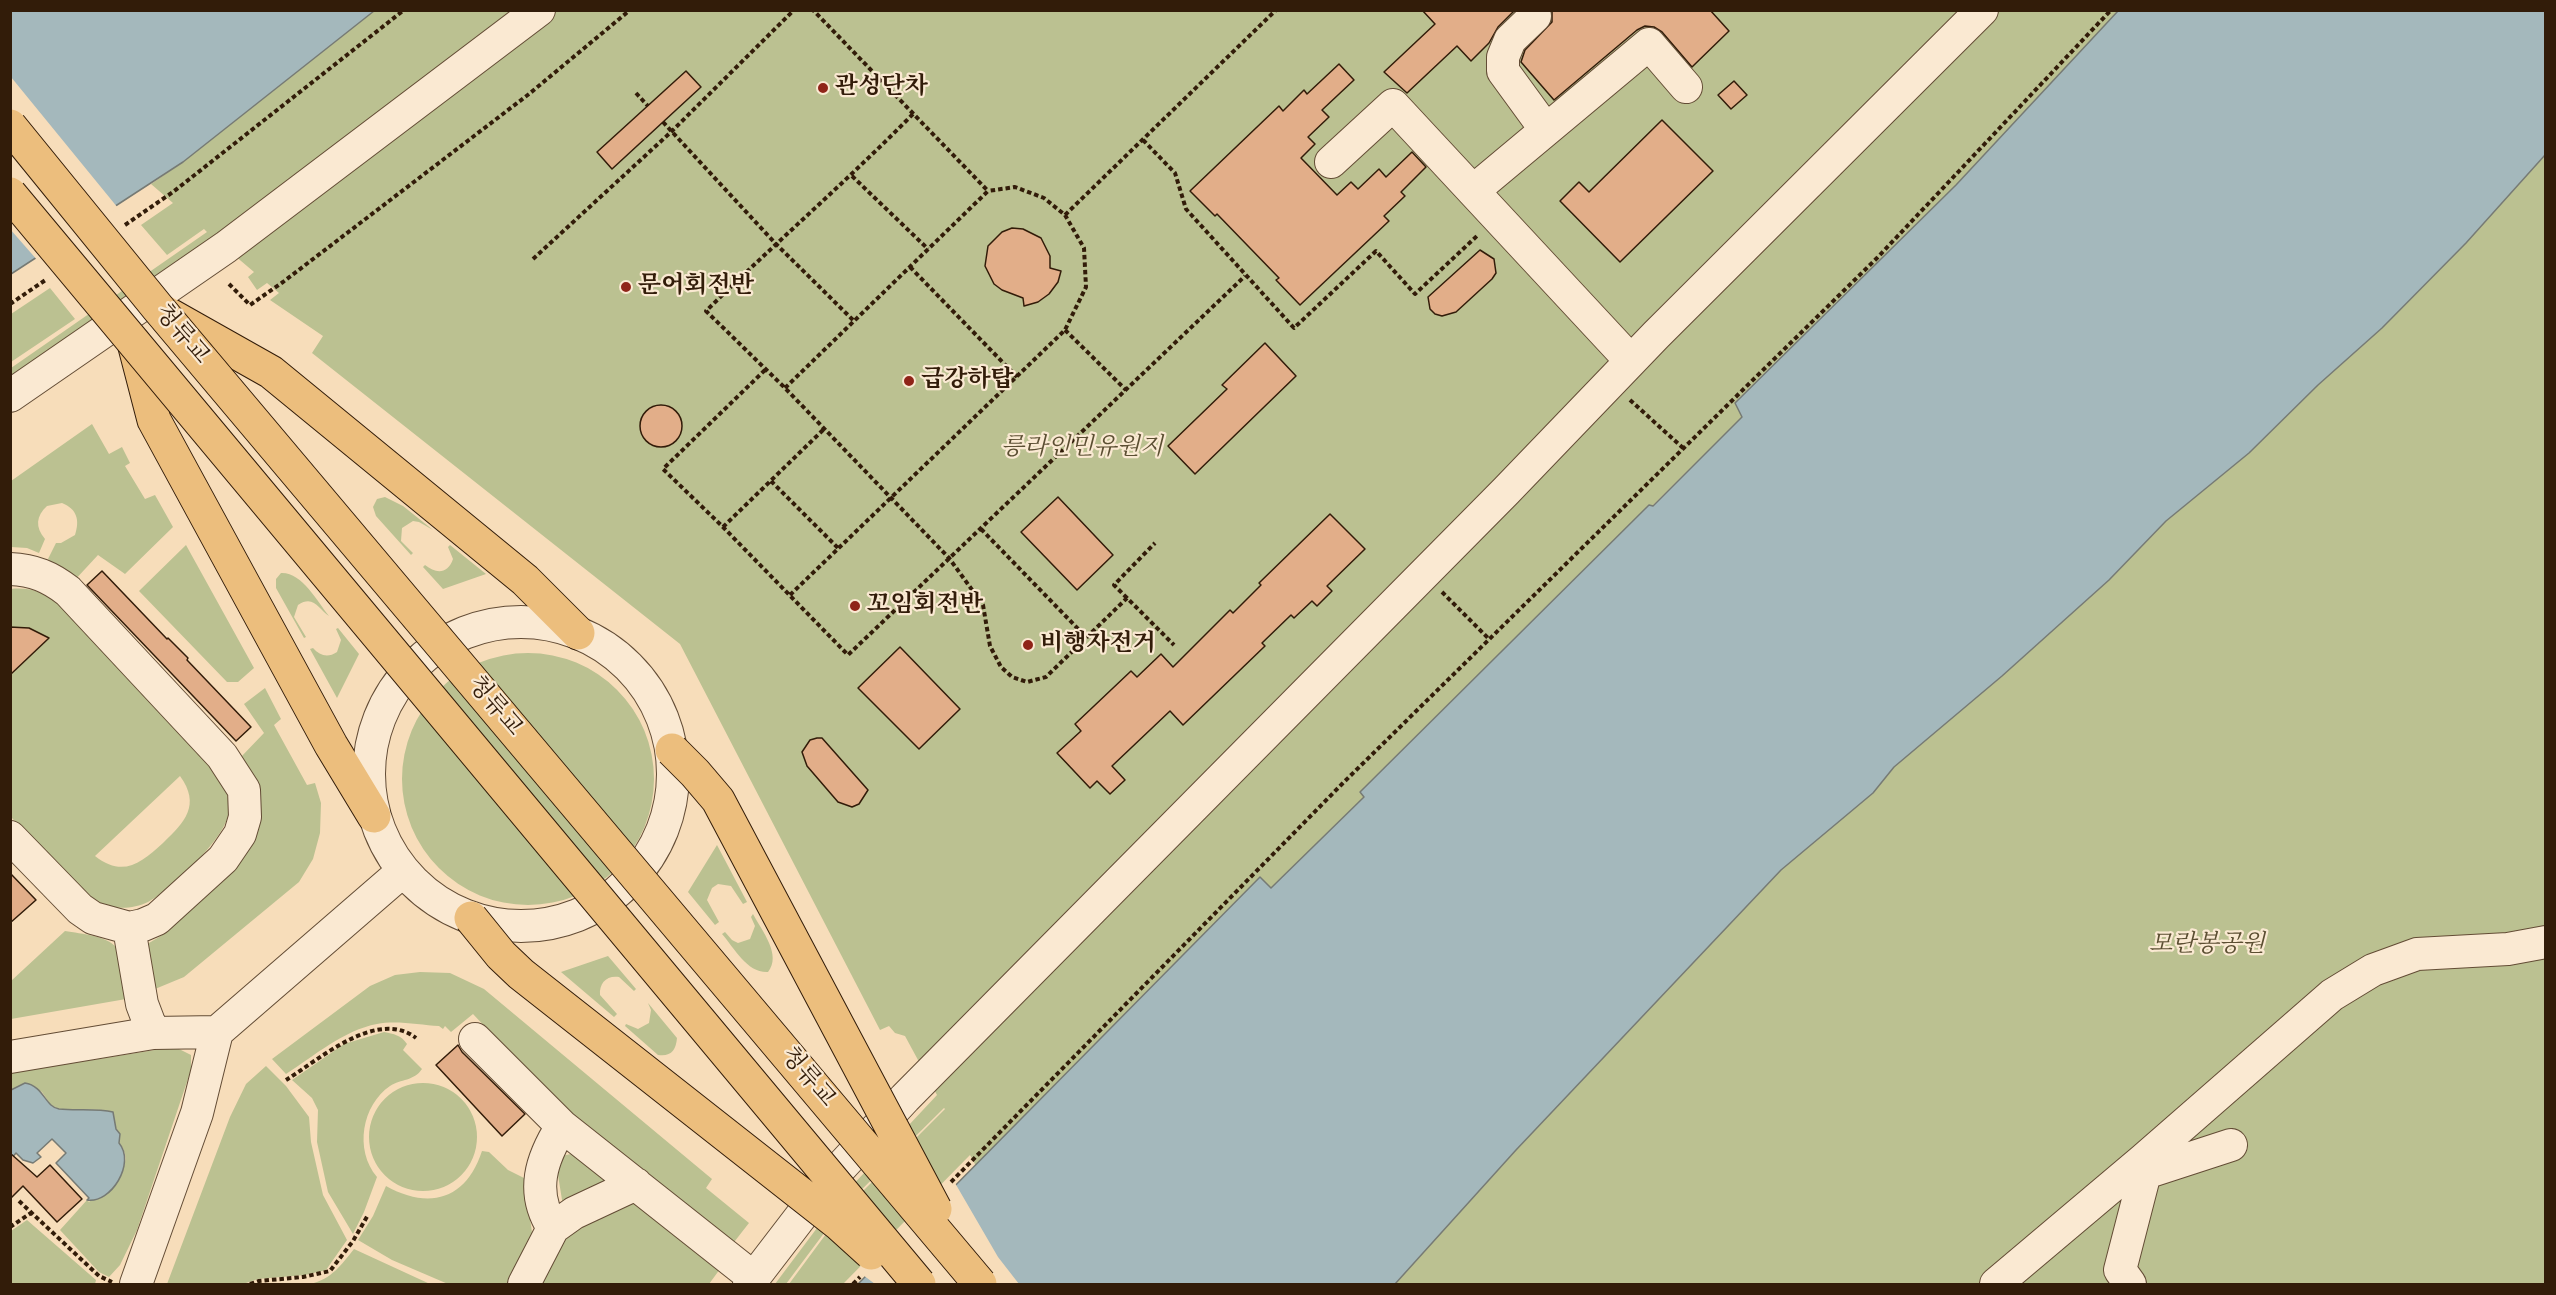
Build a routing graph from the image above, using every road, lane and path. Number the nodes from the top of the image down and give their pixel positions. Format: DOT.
graph roads {
  1 [pos="404,10"];
  2 [pos="539,10"];
  3 [pos="630,10"];
  4 [pos="794,10"];
  5 [pos="813,10"];
  6 [pos="1276,10"];
  7 [pos="1982,10"];
  8 [pos="2111,10"];
  9 [pos="1535,16"];
  10 [pos="1686,87"];
  11 [pos="636,93"];
  12 [pos="648,106"];
  13 [pos="914,114"];
  14 [pos="663,122"];
  15 [pos="10,126"];
  16 [pos="1546,130"];
  17 [pos="671,132"];
  18 [pos="1143,140"];
  19 [pos="1331,162"];
  20 [pos="852,176"];
  21 [pos="988,191"];
  22 [pos="1473,191"];
  23 [pos="173,192"];
  24 [pos="10,194"];
  25 [pos="1065,216"];
  26 [pos="1487,227"];
  27 [pos="775,243"];
  28 [pos="928,249"];
  29 [pos="533,259"];
  30 [pos="910,267"];
  31 [pos="1245,276"];
  32 [pos="229,284"];
  33 [pos="158,308"];
  34 [pos="854,321"];
  35 [pos="1065,330"];
  36 [pos="134,343"];
  37 [pos="1631,361"];
  38 [pos="765,370"];
  39 [pos="1017,377"];
  40 [pos="784,388"];
  41 [pos="1126,390"];
  42 [pos="10,396"];
  43 [pos="1631,401"];
  44 [pos="823,430"];
  45 [pos="1683,448"];
  46 [pos="771,481"];
  47 [pos="891,497"];
  48 [pos="723,527"];
  49 [pos="981,529"];
  50 [pos="1155,543"];
  51 [pos="838,548"];
  52 [pos="949,558"];
  53 [pos="10,569"];
  54 [pos="1440,590"];
  55 [pos="790,595"];
  56 [pos="1127,598"];
  57 [pos="578,633"];
  58 [pos="1086,637"];
  59 [pos="1488,638"];
  60 [pos="1174,645"];
  61 [pos="672,750"];
  62 [pos="374,816"];
  63 [pos="10,837"];
  64 [pos="403,870"];
  65 [pos="471,918"];
  66 [pos="129,928"];
  67 [pos="2546,942"];
  68 [pos="225,1025"];
  69 [pos="153,1033"];
  70 [pos="416,1038"];
  71 [pos="475,1039"];
  72 [pos="10,1057"];
  73 [pos="286,1080"];
  74 [pos="562,1126"];
  75 [pos="2231,1145"];
  76 [pos="2144,1166"];
  77 [pos="636,1184"];
  78 [pos="946,1188"];
  79 [pos="19,1201"];
  80 [pos="31,1213"];
  81 [pos="368,1215"];
  82 [pos="10,1227"];
  83 [pos="553,1228"];
  84 [pos="861,1276"];
  85 [pos="752,1281"];
  86 [pos="118,1284"];
  87 [pos="136,1284"];
  88 [pos="250,1284"];
  89 [pos="524,1284"];
  90 [pos="853,1284"];
  91 [pos="907,1284"];
  92 [pos="919,1284"];
  93 [pos="981,1284"];
  94 [pos="1996,1284"];
  95 [pos="2130,1284"];
  1 -- 23 [label="path"];
  2 -- 42 [label="street"];
  3 -- 32 [label="path"];
  4 -- 17 [label="path"];
  5 -- 13 [label="path"];
  6 -- 18 [label="path"];
  7 -- 37 [label="street"];
  8 -- 45 [label="path"];
  9 -- 16 [label="street"];
  10 -- 16 [label="street"];
  11 -- 12 [label="path"];
  13 -- 20 [label="path"];
  13 -- 21 [label="path"];
  14 -- 17 [label="path"];
  15 -- 33 [label="main road, 청류교, bridge"];
  16 -- 22 [label="street"];
  17 -- 27 [label="path"];
  17 -- 29 [label="path"];
  18 -- 25 [label="path"];
  18 -- 31 [label="path"];
  19 -- 22 [label="street"];
  20 -- 27 [label="path"];
  20 -- 28 [label="path"];
  21 -- 25 [label="path"];
  21 -- 28 [label="path"];
  22 -- 37 [label="street"];
  24 -- 36 [label="main road, 청류교, bridge"];
  25 -- 35 [label="path"];
  26 -- 31 [label="path"];
  27 -- 34 [label="path"];
  27 -- 38 [label="path"];
  28 -- 30 [label="path"];
  30 -- 34 [label="path"];
  30 -- 39 [label="path"];
  31 -- 41 [label="path"];
  33 -- 57 [label="main road"];
  33 -- 93 [label="main road, 청류교, bridge"];
  34 -- 40 [label="path"];
  35 -- 39 [label="path"];
  35 -- 41 [label="path"];
  36 -- 62 [label="main road"];
  36 -- 92 [label="main road, 청류교, bridge"];
  37 -- 85 [label="street"];
  38 -- 40 [label="path"];
  38 -- 48 [label="path"];
  39 -- 47 [label="path"];
  40 -- 44 [label="path"];
  41 -- 49 [label="path"];
  43 -- 45 [label="path"];
  44 -- 46 [label="path"];
  44 -- 47 [label="path"];
  45 -- 59 [label="path"];
  46 -- 48 [label="path"];
  46 -- 51 [label="path"];
  47 -- 51 [label="path"];
  47 -- 52 [label="path"];
  48 -- 55 [label="path"];
  49 -- 52 [label="path"];
  49 -- 58 [label="path"];
  50 -- 56 [label="path"];
  51 -- 55 [label="path"];
  52 -- 55 [label="path"];
  52 -- 58 [label="path"];
  53 -- 66 [label="street"];
  54 -- 59 [label="path"];
  56 -- 58 [label="path"];
  56 -- 60 [label="path"];
  57 -- 61 [label="street"];
  57 -- 62 [label="street, bridge"];
  59 -- 78 [label="path"];
  61 -- 65 [label="street, bridge"];
  61 -- 93 [label="main road, bridge"];
  62 -- 64 [label="street"];
  63 -- 66 [label="street"];
  64 -- 65 [label="street"];
  64 -- 68 [label="street"];
  65 -- 91 [label="main road, bridge"];
  66 -- 69 [label="street"];
  67 -- 76 [label="street"];
  68 -- 69 [label="street"];
  68 -- 87 [label="street"];
  69 -- 72 [label="street"];
  70 -- 73 [label="path"];
  71 -- 74 [label="street"];
  74 -- 77 [label="street"];
  74 -- 83 [label="street"];
  75 -- 76 [label="street"];
  76 -- 94 [label="street"];
  76 -- 95 [label="street"];
  77 -- 83 [label="street"];
  77 -- 85 [label="street"];
  79 -- 80 [label="path"];
  80 -- 82 [label="path"];
  80 -- 86 [label="path"];
  81 -- 88 [label="path"];
  83 -- 89 [label="street"];
  84 -- 90 [label="path"];
}
